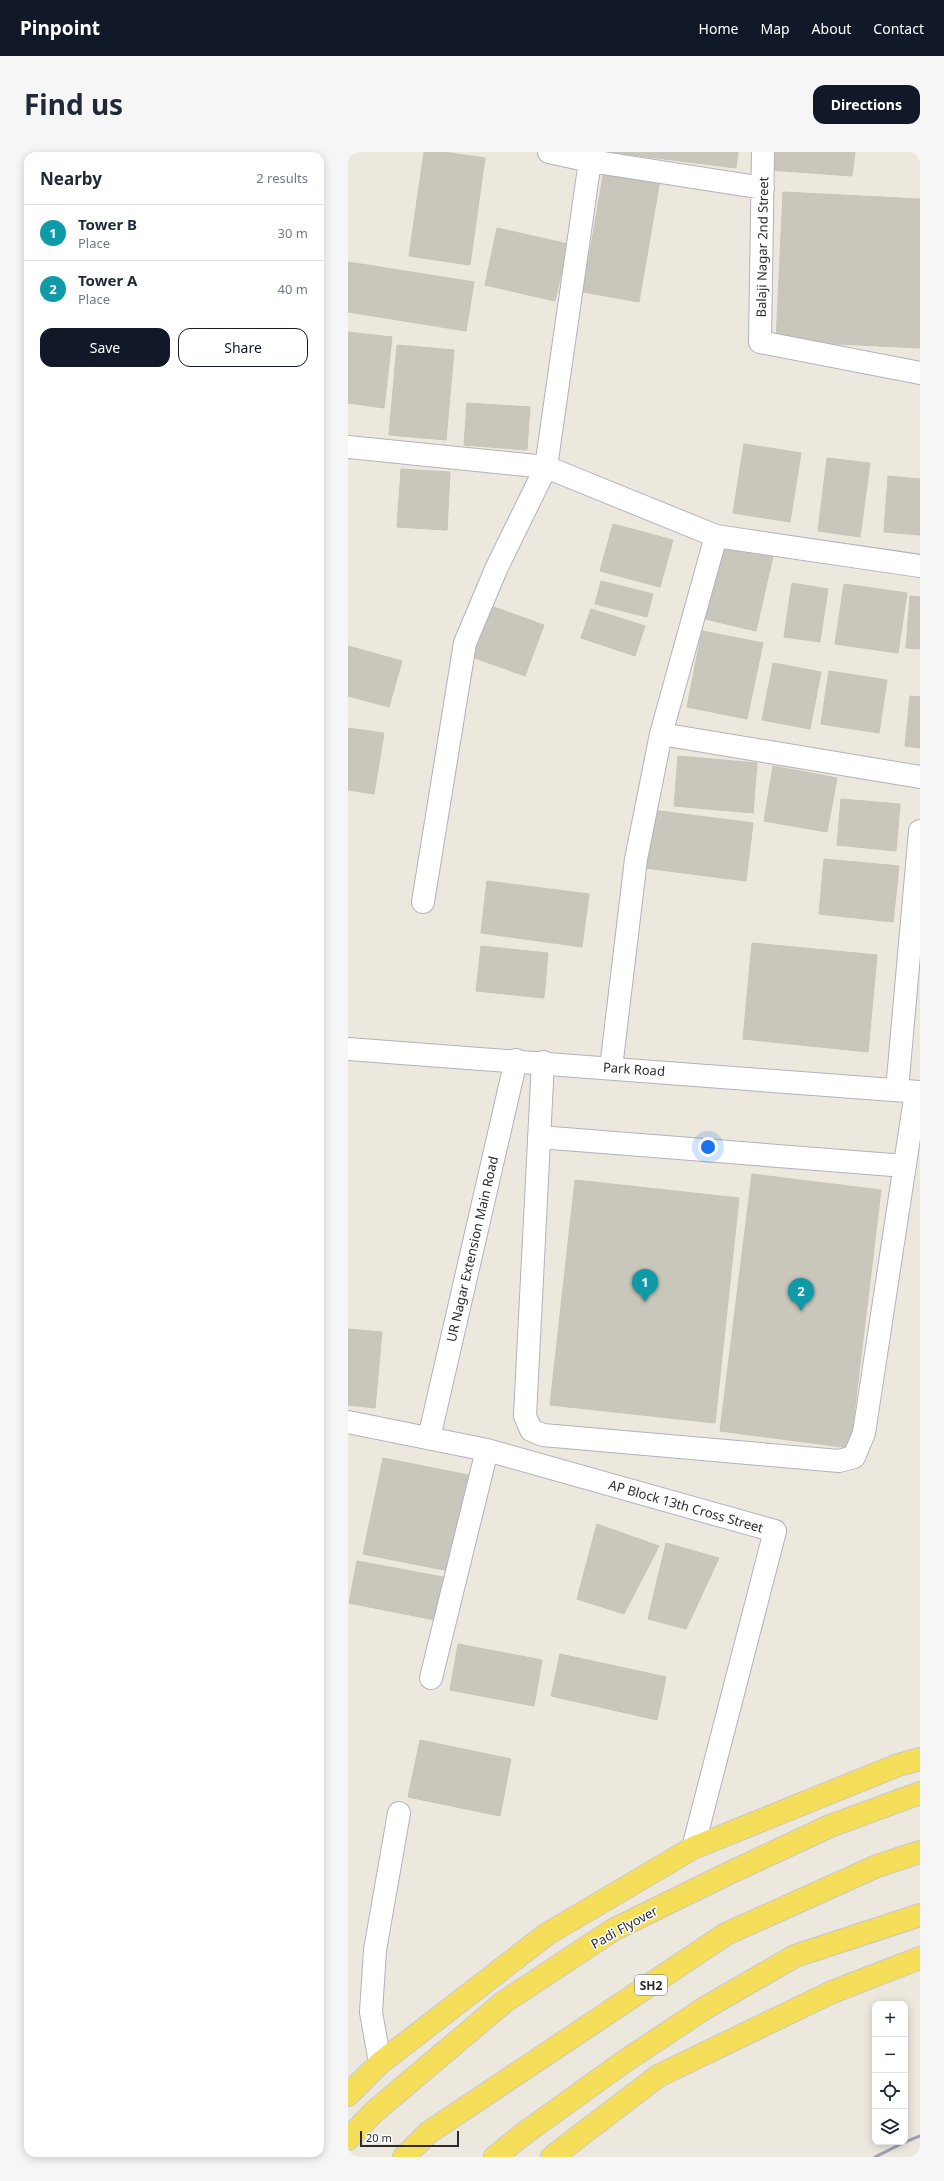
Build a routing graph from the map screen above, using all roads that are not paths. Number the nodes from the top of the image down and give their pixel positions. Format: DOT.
graph roads {
  1 [pos="549,152"];
  2 [pos="763,152"];
  3 [pos="590,161"];
  4 [pos="763,188"];
  5 [pos="920,373"];
  6 [pos="348,447"];
  7 [pos="546,467"];
  8 [pos="716,536"];
  9 [pos="920,566"];
  10 [pos="661,734"];
  11 [pos="920,777"];
  12 [pos="920,830"];
  13 [pos="423,902"];
  14 [pos="348,1049"];
  15 [pos="516,1060"];
  16 [pos="543,1062"];
  17 [pos="611,1068"];
  18 [pos="911,1091"];
  19 [pos="539,1137"];
  20 [pos="905,1166"];
  21 [pos="348,1422"];
  22 [pos="429,1438"];
  23 [pos="487,1450"];
  24 [pos="431,1678"];
  25 [pos="920,1759"];
  26 [pos="920,1793"];
  27 [pos="399,1813"];
  28 [pos="693,1848"];
  29 [pos="920,1852"];
  30 [pos="920,1914"];
  31 [pos="920,1958"];
  32 [pos="380,2064"];
  33 [pos="348,2095"];
  34 [pos="348,2139"];
  35 [pos="404,2157"];
  36 [pos="495,2157"];
  37 [pos="552,2157"];
  1 -- 3 [label="street"];
  2 -- 4 [label="street, Balaji Nagar 2nd Street"];
  3 -- 4 [label="street"];
  3 -- 7 [label="street"];
  4 -- 5 [label="street, Balaji Nagar 2nd Street"];
  6 -- 7 [label="street"];
  7 -- 8 [label="street"];
  7 -- 13 [label="street"];
  8 -- 9 [label="street"];
  8 -- 10 [label="street"];
  10 -- 11 [label="street"];
  10 -- 17 [label="street"];
  12 -- 18 [label="street"];
  14 -- 15 [label="street, Park Road"];
  15 -- 16 [label="street, Park Road"];
  15 -- 22 [label="street, UR Nagar Extension Main Road"];
  16 -- 17 [label="street, Park Road"];
  16 -- 19 [label="street"];
  17 -- 18 [label="street, Park Road"];
  18 -- 20 [label="street"];
  19 -- 20 [label="street"];
  19 -- 20 [label="street"];
  21 -- 22 [label="street, AP Block 13th Cross Street"];
  22 -- 23 [label="street, AP Block 13th Cross Street"];
  23 -- 24 [label="street"];
  23 -- 28 [label="street, AP Block 13th Cross Street"];
  25 -- 28 [label="main road"];
  26 -- 34 [label="main road, Padi Flyover"];
  27 -- 32 [label="street"];
  28 -- 32 [label="main road"];
  29 -- 35 [label="main road, SH2"];
  30 -- 36 [label="main road"];
  31 -- 37 [label="main road"];
  32 -- 33 [label="main road"];
}
